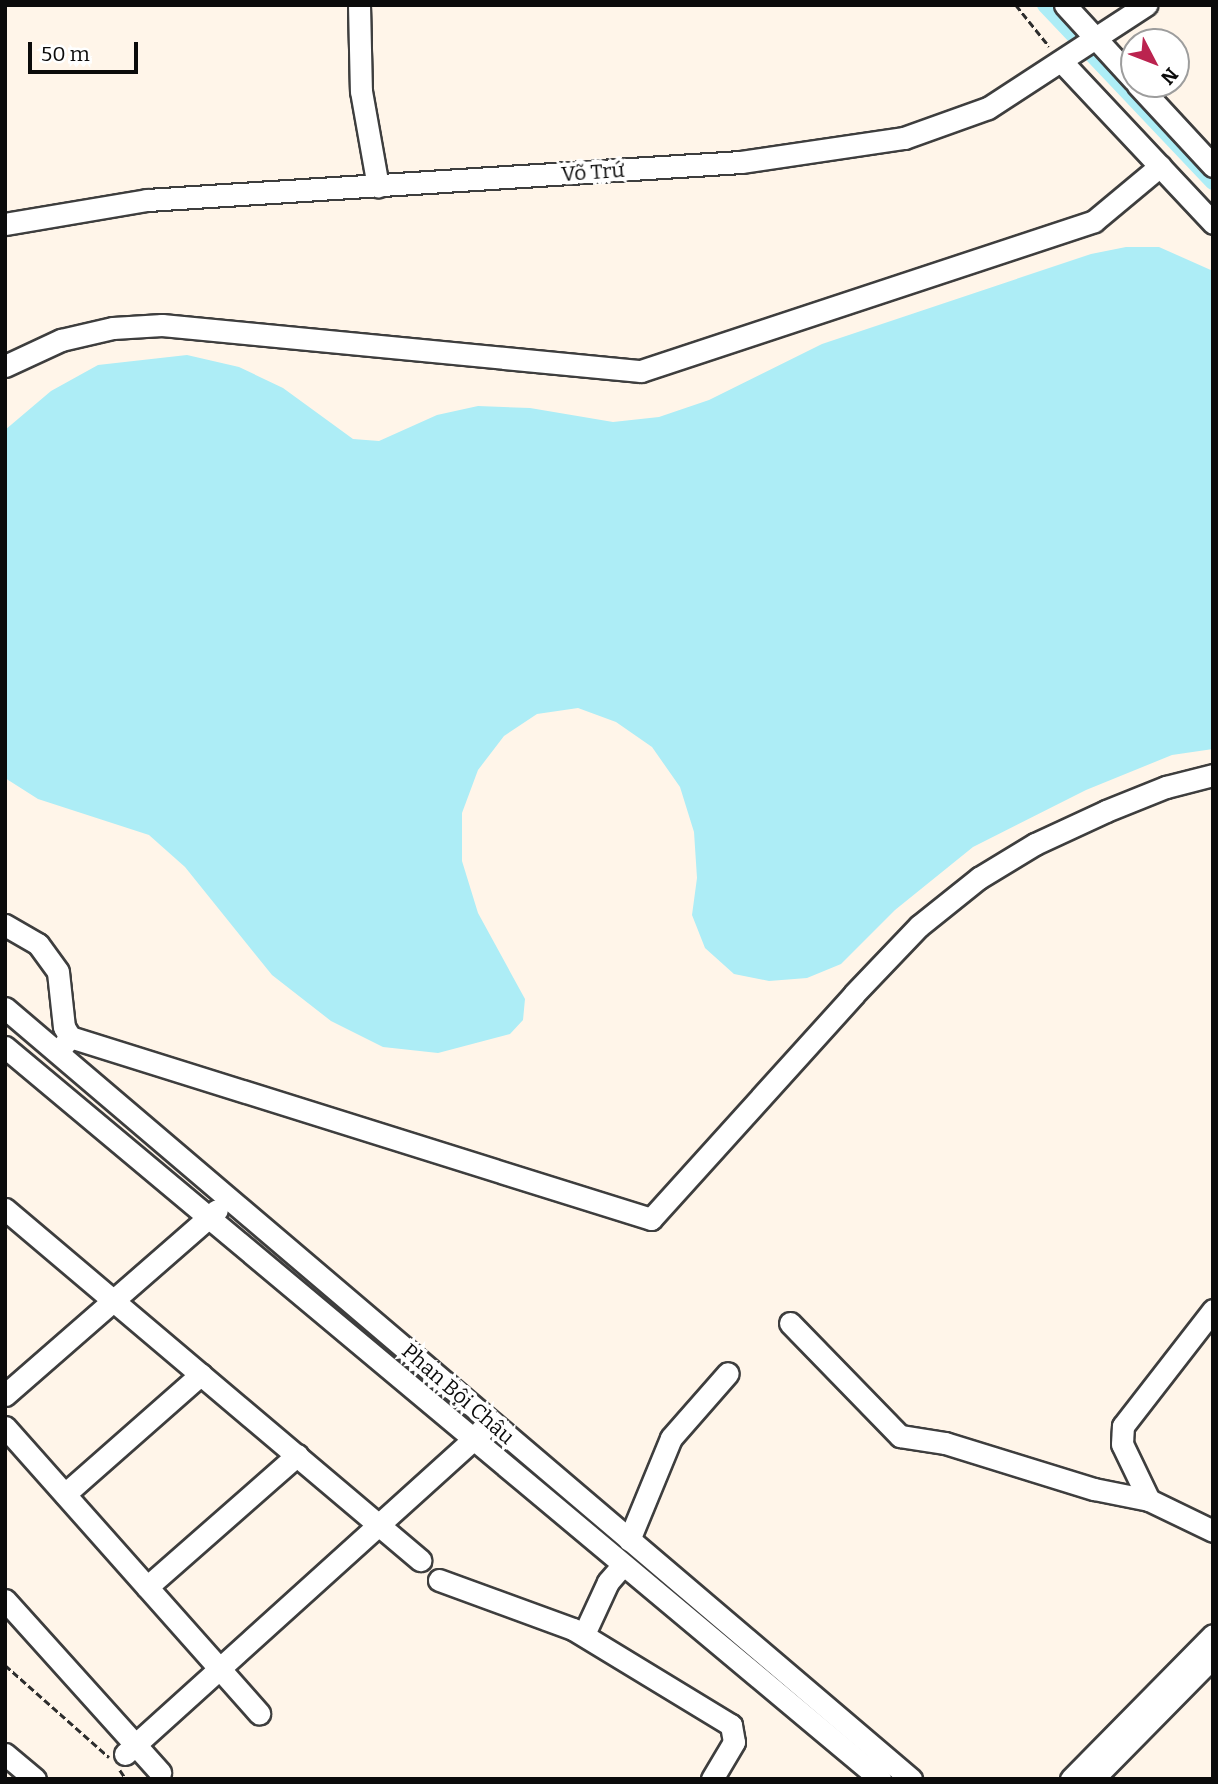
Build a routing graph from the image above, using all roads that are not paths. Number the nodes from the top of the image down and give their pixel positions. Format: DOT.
graph roads {
  1 [pos="359,5"];
  2 [pos="1065,5"];
  3 [pos="1146,5"];
  4 [pos="1096,37"];
  5 [pos="1062,62"];
  6 [pos="1120,64"];
  7 [pos="1151,98"];
  8 [pos="1160,166"];
  9 [pos="1213,166"];
  10 [pos="378,186"];
  11 [pos="1213,223"];
  12 [pos="5,224"];
  13 [pos="5,366"];
  14 [pos="1213,775"];
  15 [pos="5,925"];
  16 [pos="5,1008"];
  17 [pos="64,1044"];
  18 [pos="5,1047"];
  19 [pos="230,1199"];
  20 [pos="5,1209"];
  21 [pos="208,1217"];
  22 [pos="114,1300"];
  23 [pos="1213,1310"];
  24 [pos="790,1323"];
  25 [pos="728,1373"];
  26 [pos="201,1374"];
  27 [pos="5,1395"];
  28 [pos="491,1423"];
  29 [pos="5,1427"];
  30 [pos="472,1440"];
  31 [pos="297,1455"];
  32 [pos="65,1494"];
  33 [pos="1149,1500"];
  34 [pos="379,1525"];
  35 [pos="1213,1531"];
  36 [pos="629,1540"];
  37 [pos="420,1560"];
  38 [pos="623,1565"];
  39 [pos="439,1580"];
  40 [pos="147,1587"];
  41 [pos="5,1600"];
  42 [pos="584,1634"];
  43 [pos="1213,1634"];
  44 [pos="1213,1657"];
  45 [pos="220,1669"];
  46 [pos="259,1713"];
  47 [pos="130,1750"];
  48 [pos="5,1754"];
  49 [pos="160,1772"];
  50 [pos="35,1779"];
  51 [pos="712,1779"];
  52 [pos="880,1779"];
  53 [pos="911,1779"];
  54 [pos="1072,1779"];
  55 [pos="1093,1779"];
  1 -- 10 [label="street"];
  2 -- 4 [label="street"];
  3 -- 4 [label="street, Võ Trứ"];
  4 -- 5 [label="street, Võ Trứ"];
  4 -- 6 [label="street"];
  5 -- 8 [label="street"];
  5 -- 10 [label="street, Võ Trứ"];
  7 -- 9 [label="street"];
  8 -- 11 [label="street"];
  8 -- 13 [label="street"];
  10 -- 12 [label="street, Võ Trứ"];
  14 -- 17 [label="street"];
  15 -- 17 [label="street"];
  16 -- 17 [label="street, Phan Bội Châu"];
  17 -- 19 [label="street, Phan Bội Châu"];
  18 -- 21 [label="street, Phan Bội Châu"];
  19 -- 21 [label="street"];
  19 -- 28 [label="street, Phan Bội Châu"];
  20 -- 22 [label="street"];
  21 -- 22 [label="street"];
  21 -- 30 [label="street, Phan Bội Châu"];
  22 -- 26 [label="street"];
  22 -- 27 [label="street"];
  23 -- 33 [label="street"];
  24 -- 33 [label="street"];
  25 -- 36 [label="street"];
  26 -- 31 [label="street"];
  26 -- 32 [label="street"];
  28 -- 30 [label="street"];
  28 -- 36 [label="street, Phan Bội Châu"];
  29 -- 32 [label="street"];
  30 -- 34 [label="street"];
  30 -- 38 [label="street, Phan Bội Châu"];
  31 -- 34 [label="street"];
  31 -- 40 [label="street"];
  32 -- 40 [label="street"];
  33 -- 35 [label="street"];
  34 -- 37 [label="street"];
  34 -- 45 [label="street"];
  36 -- 53 [label="street, Phan Bội Châu"];
  38 -- 42 [label="street"];
  38 -- 52 [label="street, Phan Bội Châu"];
  39 -- 42 [label="street"];
  40 -- 45 [label="street"];
  41 -- 47 [label="street"];
  42 -- 51 [label="street"];
  43 -- 54 [label="street"];
  44 -- 55 [label="street"];
  45 -- 46 [label="street"];
  45 -- 47 [label="street"];
  47 -- 49 [label="street"];
  48 -- 50 [label="street"];
}
